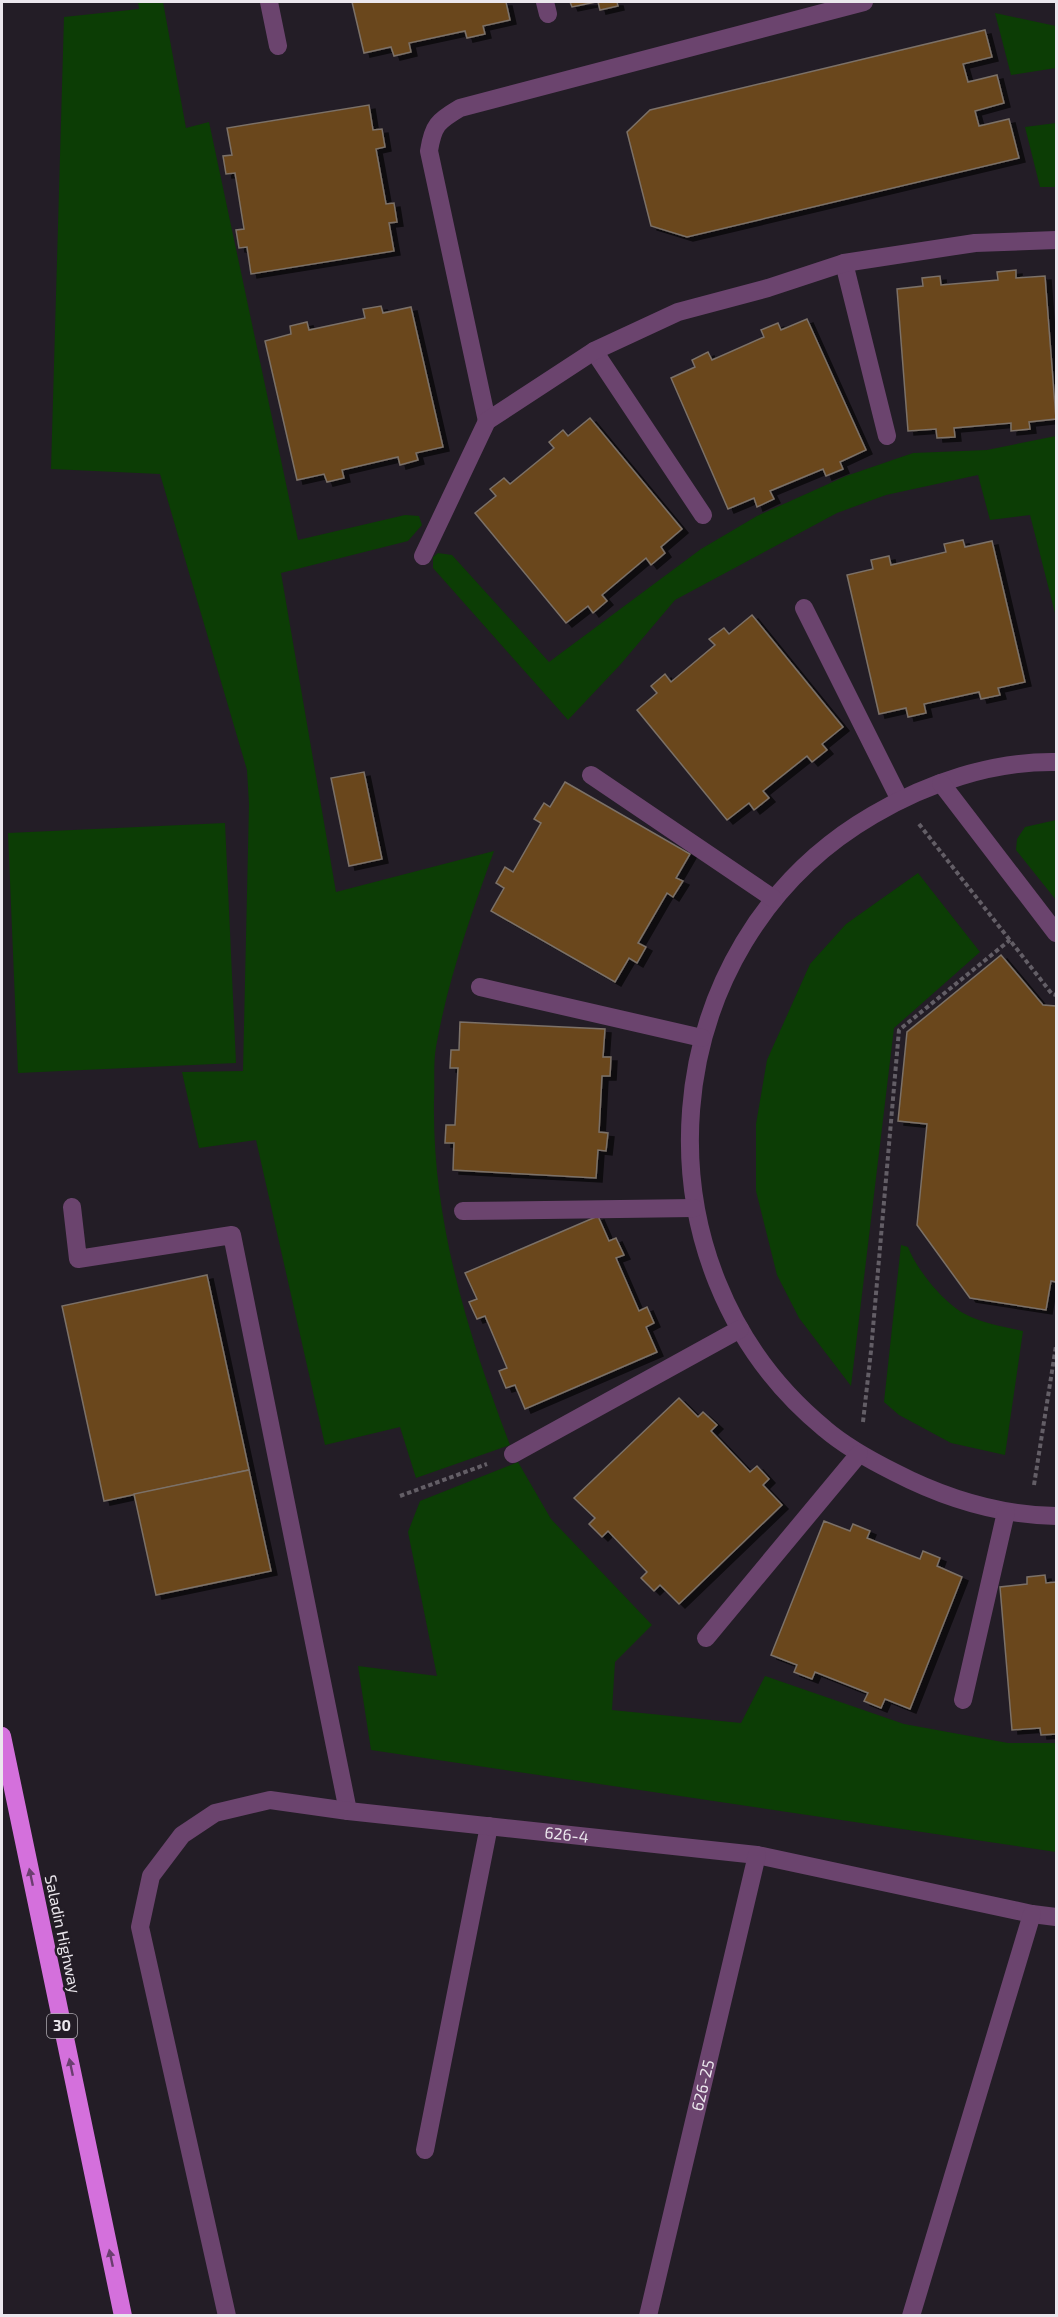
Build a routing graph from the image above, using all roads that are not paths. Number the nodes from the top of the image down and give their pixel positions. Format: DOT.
graph roads {
  1 [pos="269,2"];
  2 [pos="864,2"];
  3 [pos="278,46"];
  4 [pos="1056,240"];
  5 [pos="844,263"];
  6 [pos="594,351"];
  7 [pos="487,421"];
  8 [pos="887,436"];
  9 [pos="704,515"];
  10 [pos="423,556"];
  11 [pos="804,608"];
  12 [pos="1056,762"];
  13 [pos="591,775"];
  14 [pos="941,783"];
  15 [pos="900,800"];
  16 [pos="774,898"];
  17 [pos="1056,933"];
  18 [pos="480,987"];
  19 [pos="702,1038"];
  20 [pos="72,1207"];
  21 [pos="694,1208"];
  22 [pos="463,1211"];
  23 [pos="740,1329"];
  24 [pos="513,1454"];
  25 [pos="859,1454"];
  26 [pos="1006,1512"];
  27 [pos="1056,1515"];
  28 [pos="706,1638"];
  29 [pos="963,1700"];
  30 [pos="2,1736"];
  31 [pos="348,1811"];
  32 [pos="489,1826"];
  33 [pos="757,1855"];
  34 [pos="1032,1914"];
  35 [pos="1056,1917"];
  36 [pos="424,2150"];
  37 [pos="123,2316"];
  38 [pos="227,2316"];
  39 [pos="648,2316"];
  40 [pos="910,2316"];
  1 -- 3 [label="street"];
  2 -- 7 [label="street"];
  4 -- 5 [label="street"];
  5 -- 6 [label="street"];
  5 -- 8 [label="street"];
  6 -- 7 [label="street"];
  6 -- 9 [label="street"];
  7 -- 10 [label="street"];
  11 -- 15 [label="street"];
  12 -- 14 [label="street"];
  13 -- 16 [label="street"];
  14 -- 15 [label="street"];
  14 -- 17 [label="street"];
  15 -- 16 [label="street"];
  16 -- 19 [label="street"];
  18 -- 19 [label="street"];
  19 -- 21 [label="street"];
  20 -- 31 [label="street"];
  21 -- 22 [label="street"];
  21 -- 23 [label="street"];
  23 -- 24 [label="street"];
  23 -- 25 [label="street"];
  25 -- 26 [label="street"];
  25 -- 28 [label="street"];
  26 -- 27 [label="street"];
  26 -- 29 [label="street"];
  37 -- 30 [label="highway, Saladin Highway / 30, one-way"];
  31 -- 32 [label="street, 626-4"];
  31 -- 38 [label="street, 626-4"];
  32 -- 33 [label="street, 626-4"];
  32 -- 36 [label="street"];
  33 -- 34 [label="street, 626-4"];
  33 -- 39 [label="street, 626-25"];
  34 -- 35 [label="street, 626-4"];
  34 -- 40 [label="street"];
}
